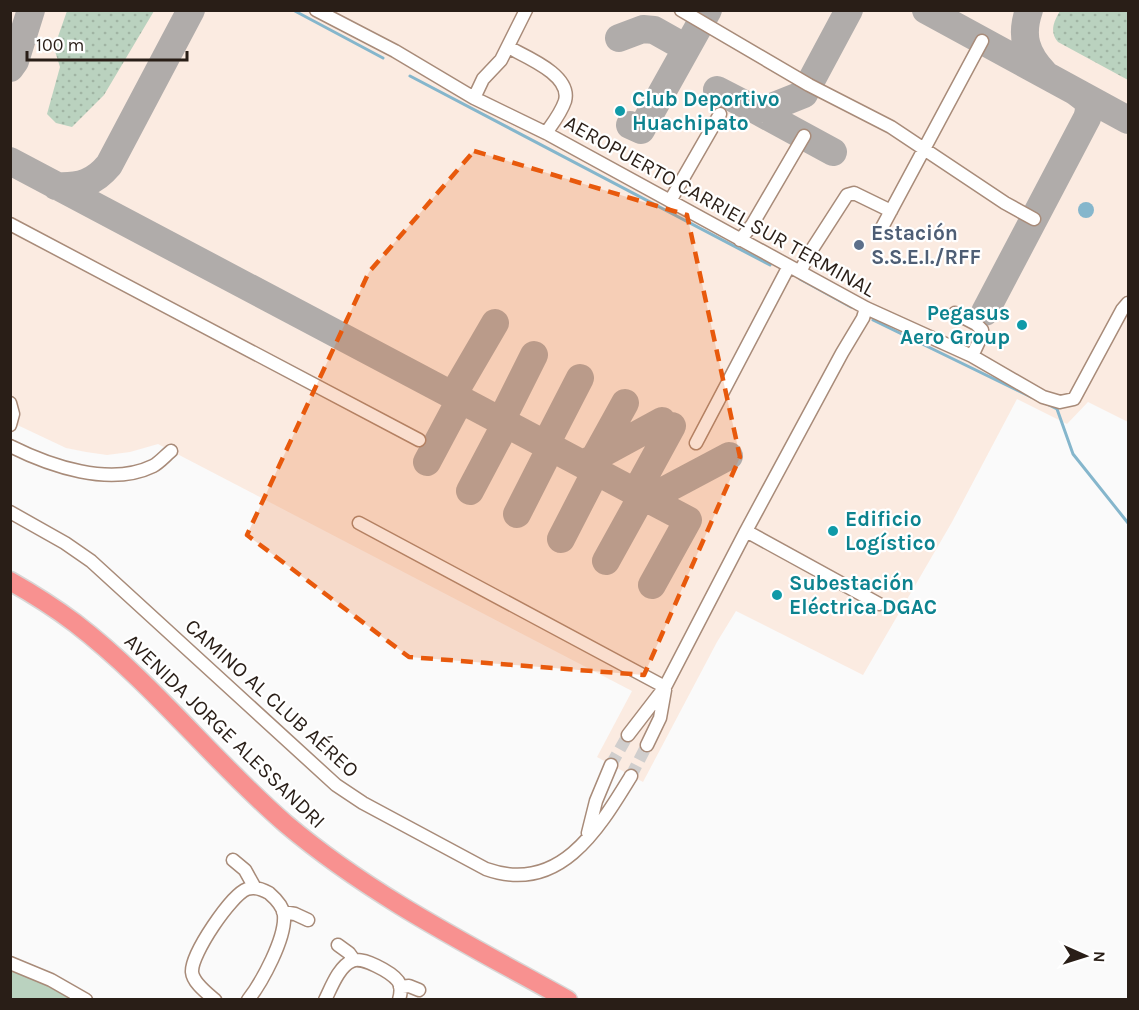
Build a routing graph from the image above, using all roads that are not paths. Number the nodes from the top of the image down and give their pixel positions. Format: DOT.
graph roads {
  1 [pos="316,10"];
  2 [pos="348,10"];
  3 [pos="526,10"];
  4 [pos="681,10"];
  5 [pos="342,24"];
  6 [pos="982,41"];
  7 [pos="508,46"];
  8 [pos="474,98"];
  9 [pos="720,114"];
  10 [pos="546,133"];
  11 [pos="804,136"];
  12 [pos="924,147"];
  13 [pos="670,201"];
  14 [pos="891,211"];
  15 [pos="1034,219"];
  16 [pos="10,224"];
  17 [pos="879,233"];
  18 [pos="740,240"];
  19 [pos="795,269"];
  20 [pos="1128,303"];
  21 [pos="866,308"];
  22 [pos="955,313"];
  23 [pos="972,356"];
  24 [pos="10,403"];
  25 [pos="10,426"];
  26 [pos="419,440"];
  27 [pos="696,443"];
  28 [pos="10,446"];
  29 [pos="171,451"];
  30 [pos="10,512"];
  31 [pos="359,523"];
  32 [pos="746,531"];
  33 [pos="10,581"];
  34 [pos="879,604"];
  35 [pos="665,687"];
  36 [pos="628,735"];
  37 [pos="647,745"];
  38 [pos="611,765"];
  39 [pos="631,776"];
  40 [pos="587,838"];
  41 [pos="233,860"];
  42 [pos="255,888"];
  43 [pos="283,912"];
  44 [pos="308,921"];
  45 [pos="338,945"];
  46 [pos="354,960"];
  47 [pos="12,962"];
  48 [pos="420,990"];
  49 [pos="400,993"];
  50 [pos="211,998"];
  51 [pos="86,999"];
  52 [pos="248,999"];
  53 [pos="325,999"];
  54 [pos="568,999"];
  1 -- 5 [label="street, AEROPUERTO CARRIEL SUR TERMINAL"];
  2 -- 5 [label="street"];
  3 -- 7 [label="street"];
  4 -- 12 [label="street"];
  5 -- 8 [label="street, AEROPUERTO CARRIEL SUR TERMINAL"];
  6 -- 12 [label="street"];
  7 -- 8 [label="street"];
  7 -- 10 [label="street"];
  8 -- 10 [label="street, AEROPUERTO CARRIEL SUR TERMINAL"];
  9 -- 13 [label="street"];
  10 -- 13 [label="street, AEROPUERTO CARRIEL SUR TERMINAL"];
  11 -- 18 [label="street"];
  12 -- 14 [label="street"];
  12 -- 15 [label="street"];
  13 -- 18 [label="street, AEROPUERTO CARRIEL SUR TERMINAL"];
  14 -- 17 [label="street"];
  14 -- 19 [label="street"];
  16 -- 26 [label="street"];
  18 -- 19 [label="street, AEROPUERTO CARRIEL SUR TERMINAL"];
  19 -- 21 [label="street, AEROPUERTO CARRIEL SUR TERMINAL"];
  19 -- 27 [label="street"];
  20 -- 23 [label="street, AEROPUERTO CARRIEL SUR TERMINAL"];
  21 -- 23 [label="street, AEROPUERTO CARRIEL SUR TERMINAL"];
  21 -- 32 [label="street"];
  22 -- 23 [label="street"];
  24 -- 25 [label="street"];
  28 -- 29 [label="street"];
  30 -- 40 [label="street, CAMINO AL CLUB AÉREO"];
  31 -- 35 [label="street"];
  32 -- 34 [label="street"];
  32 -- 35 [label="street"];
  33 -- 54 [label="highway, AVENIDA JORGE ALESSANDRI"];
  35 -- 36 [label="street"];
  35 -- 37 [label="street"];
  38 -- 40 [label="street"];
  39 -- 40 [label="street, CAMINO AL CLUB AÉREO"];
  41 -- 42 [label="street"];
  42 -- 43 [label="street"];
  42 -- 50 [label="street"];
  43 -- 44 [label="street"];
  43 -- 52 [label="street"];
  45 -- 46 [label="street"];
  46 -- 49 [label="street"];
  46 -- 53 [label="street"];
  47 -- 51 [label="street"];
  48 -- 49 [label="street"];
}
